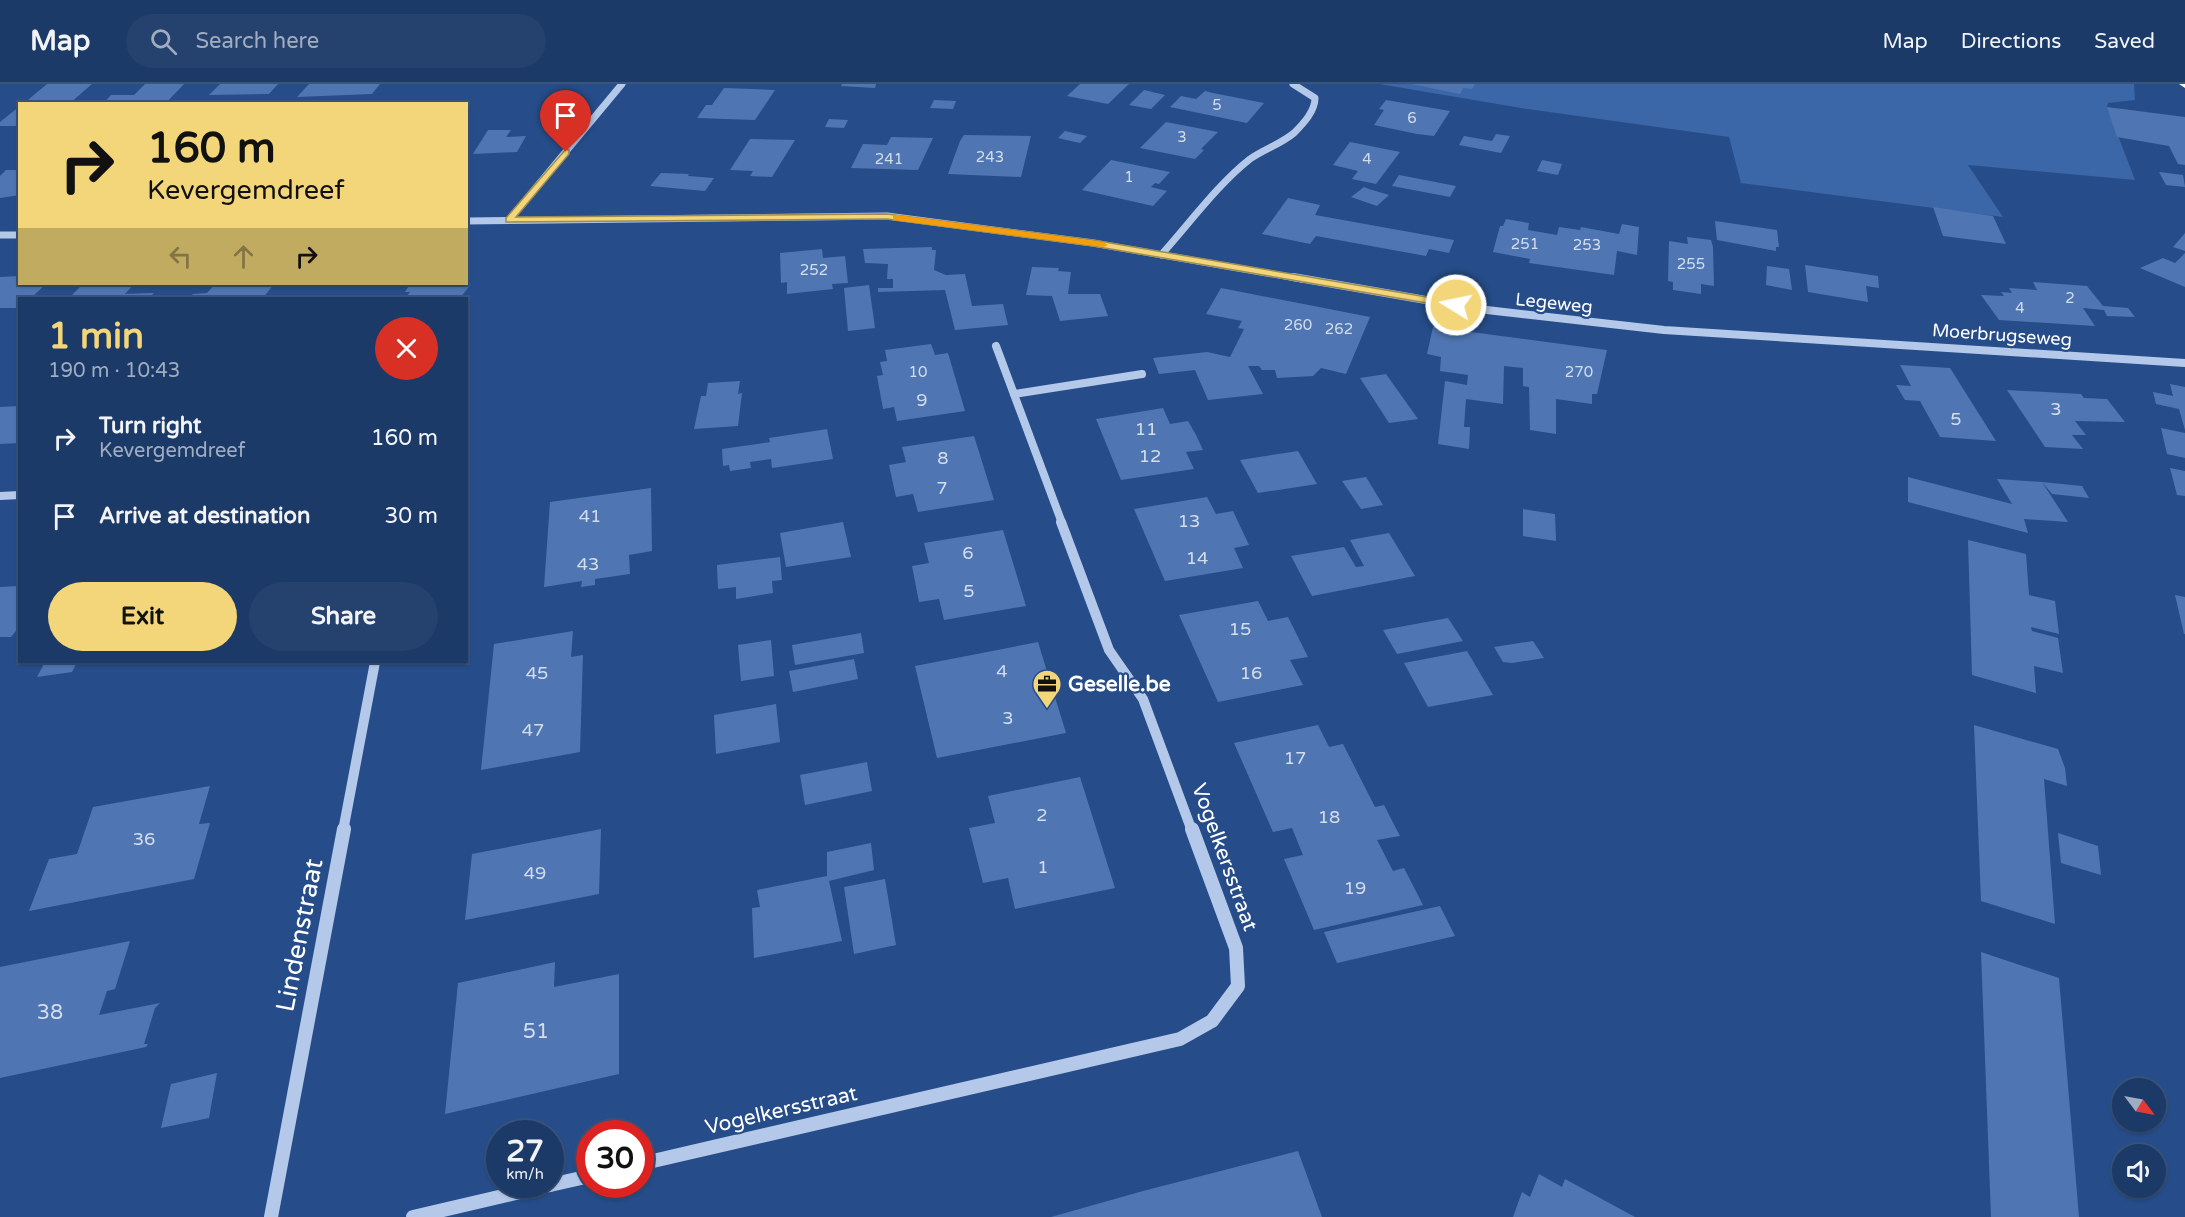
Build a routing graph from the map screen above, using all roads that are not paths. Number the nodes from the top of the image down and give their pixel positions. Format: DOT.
graph roads {
  1 [pos="622,84"];
  2 [pos="1293,84"];
  3 [pos="509,220"];
  4 [pos="468,221"];
  5 [pos="0,235"];
  6 [pos="18,235"];
  7 [pos="1161,255"];
  8 [pos="1818,339"];
  9 [pos="996,346"];
  10 [pos="2185,363"];
  11 [pos="1142,374"];
  12 [pos="1014,394"];
  13 [pos="18,495"];
  14 [pos="0,496"];
  15 [pos="375,663"];
  16 [pos="654,1161"];
  17 [pos="494,1198"];
  18 [pos="271,1217"];
  19 [pos="413,1217"];
  1 -- 3 [label="street"];
  2 -- 7 [label="street"];
  3 -- 4 [label="street, Legeweg"];
  3 -- 7 [label="street, Legeweg"];
  5 -- 6 [label="street"];
  7 -- 8 [label="street, Legeweg"];
  8 -- 10 [label="street, Moerbrugseweg"];
  9 -- 12 [label="street, Vogelkersstraat"];
  11 -- 12 [label="street"];
  12 -- 16 [label="street, Vogelkersstraat"];
  13 -- 14 [label="street"];
  15 -- 18 [label="street, Lindenstraat"];
  17 -- 19 [label="street"];
}
